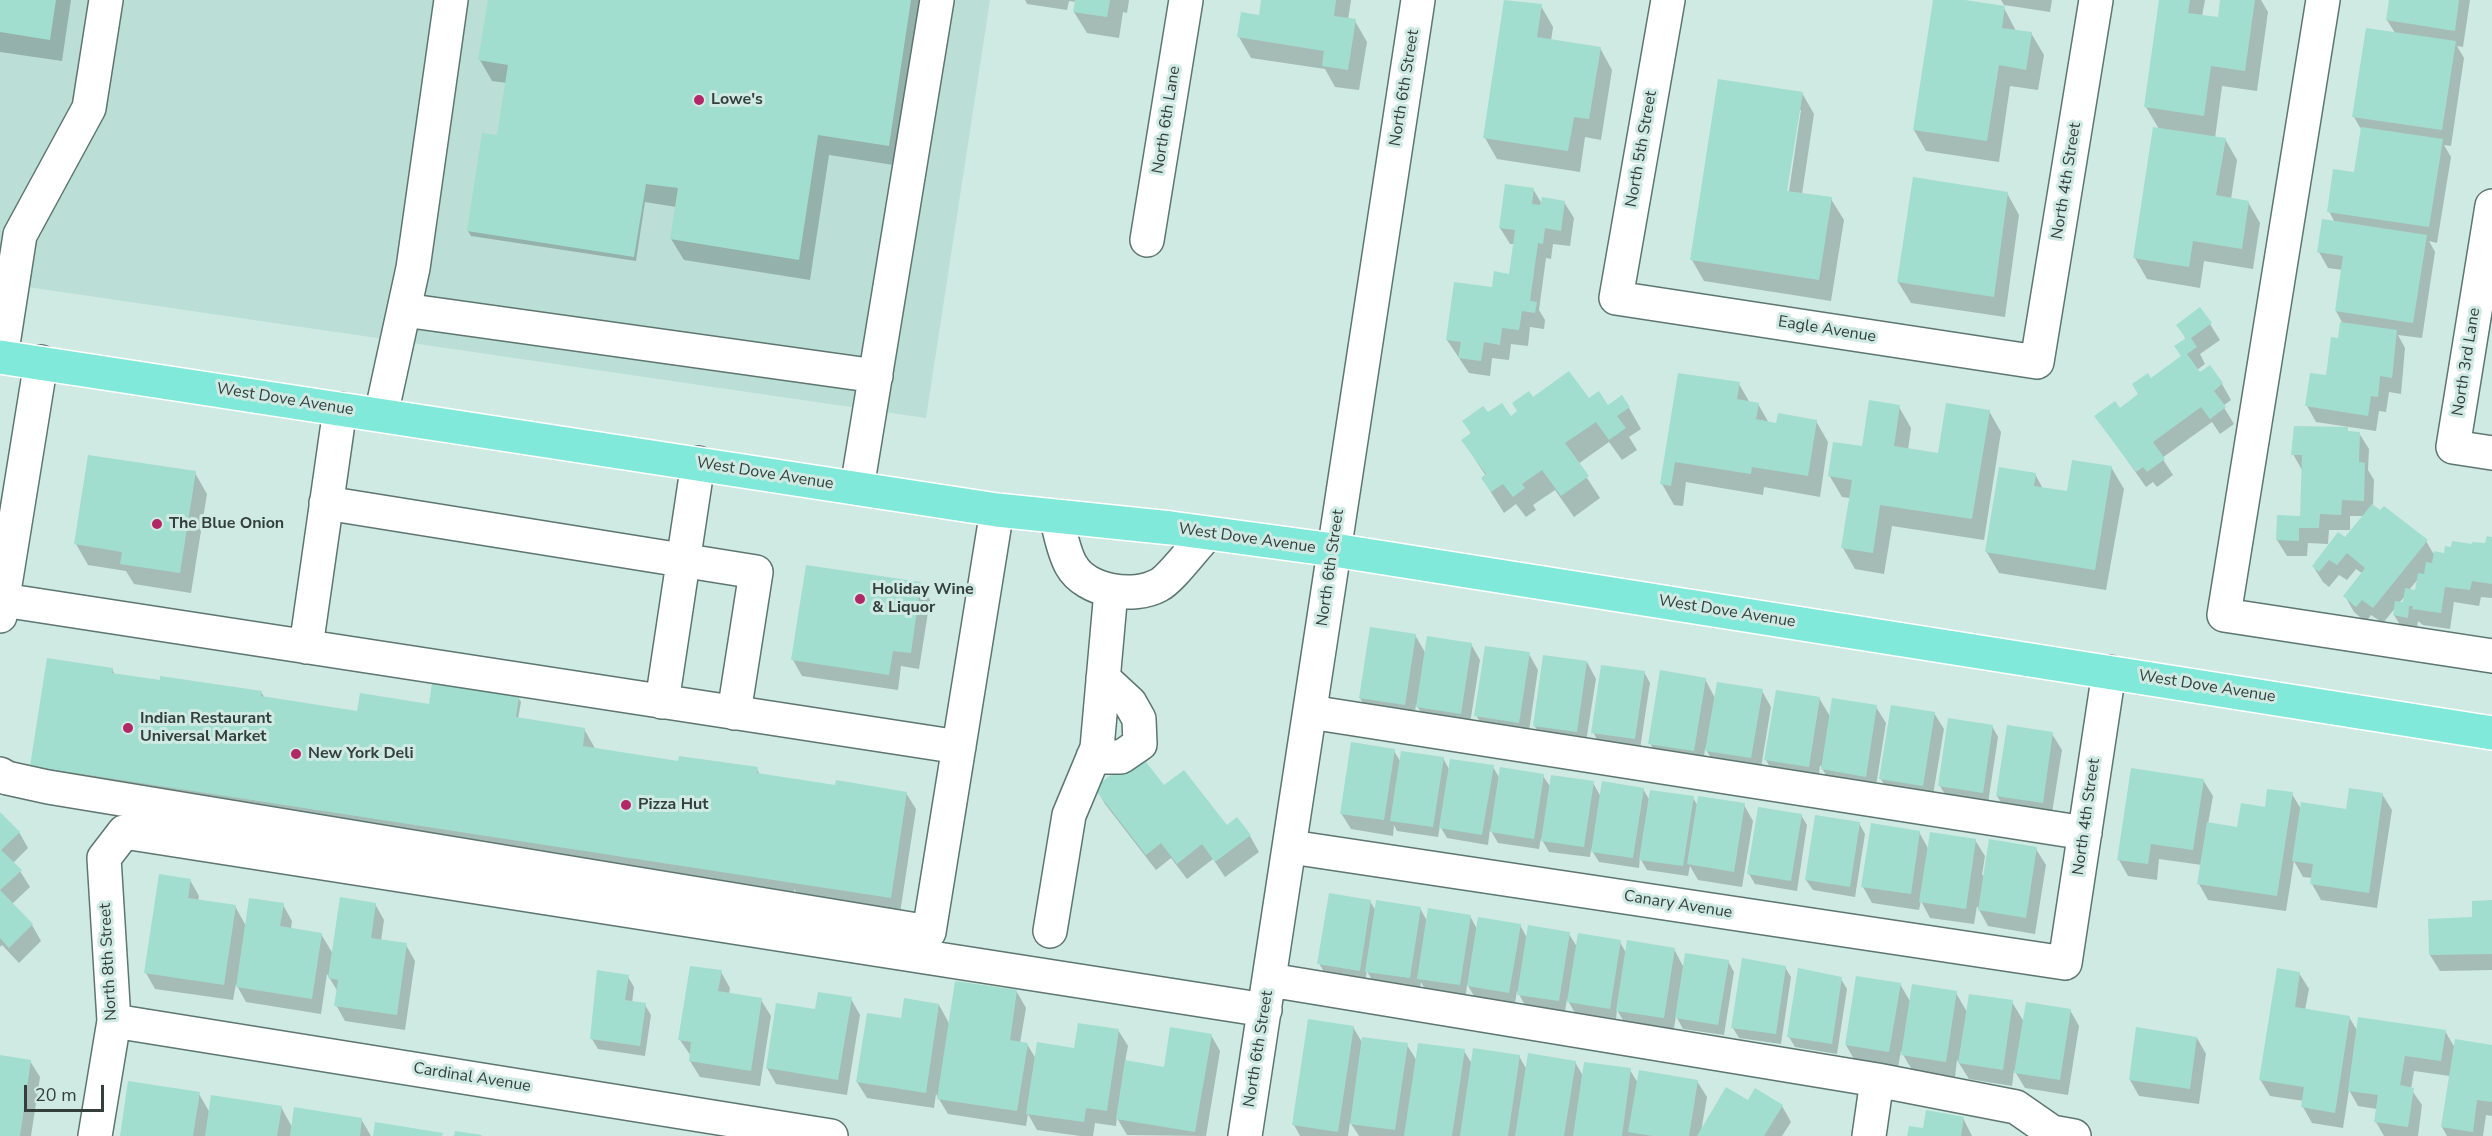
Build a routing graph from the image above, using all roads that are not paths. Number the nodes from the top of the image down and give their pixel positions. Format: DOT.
graph roads {
  1 [pos="106,0"];
  2 [pos="451,0"];
  3 [pos="938,0"];
  4 [pos="1186,0"];
  5 [pos="1418,0"];
  6 [pos="1668,0"];
  7 [pos="2096,0"];
  8 [pos="2323,0"];
  9 [pos="2492,206"];
  10 [pos="1147,240"];
  11 [pos="1616,298"];
  12 [pos="404,310"];
  13 [pos="1,357"];
  14 [pos="41,362"];
  15 [pos="2037,362"];
  16 [pos="876,376"];
  17 [pos="340,409"];
  18 [pos="381,415"];
  19 [pos="2492,453"];
  20 [pos="698,464"];
  21 [pos="857,488"];
  22 [pos="326,502"];
  23 [pos="997,510"];
  24 [pos="1056,516"];
  25 [pos="1207,534"];
  26 [pos="1334,550"];
  27 [pos="684,559"];
  28 [pos="1111,591"];
  29 [pos="1,608"];
  30 [pos="306,648"];
  31 [pos="2492,656"];
  32 [pos="2109,672"];
  33 [pos="1103,678"];
  34 [pos="662,702"];
  35 [pos="1310,712"];
  36 [pos="734,713"];
  37 [pos="2492,733"];
  38 [pos="959,747"];
  39 [pos="1093,757"];
  40 [pos="0,774"];
  41 [pos="2085,833"];
  42 [pos="1291,847"];
  43 [pos="1050,931"];
  44 [pos="2065,963"];
  45 [pos="1268,995"];
  46 [pos="114,1021"];
  47 [pos="1877,1080"];
  48 [pos="2059,1135"];
  49 [pos="95,1136"];
  50 [pos="831,1136"];
  51 [pos="1245,1136"];
  52 [pos="1869,1136"];
  1 -- 13 [label="street"];
  2 -- 12 [label="street"];
  3 -- 16 [label="street"];
  4 -- 10 [label="street, North 6th Lane"];
  5 -- 26 [label="street, North 6th Street"];
  6 -- 11 [label="street, North 5th Street"];
  7 -- 15 [label="street, North 4th Street"];
  8 -- 31 [label="street"];
  9 -- 19 [label="street, North 3rd Lane"];
  11 -- 15 [label="street, Eagle Avenue"];
  12 -- 16 [label="street"];
  12 -- 18 [label="street"];
  13 -- 14 [label="main road, West Dove Avenue"];
  14 -- 17 [label="main road, West Dove Avenue"];
  14 -- 29 [label="street"];
  16 -- 21 [label="street"];
  17 -- 18 [label="main road, West Dove Avenue"];
  17 -- 22 [label="street"];
  18 -- 20 [label="main road, West Dove Avenue"];
  20 -- 21 [label="main road, West Dove Avenue"];
  20 -- 27 [label="street"];
  21 -- 23 [label="main road, West Dove Avenue"];
  22 -- 27 [label="street"];
  22 -- 30 [label="street"];
  23 -- 24 [label="main road, West Dove Avenue"];
  23 -- 38 [label="street"];
  24 -- 25 [label="main road, West Dove Avenue"];
  24 -- 28 [label="street"];
  25 -- 26 [label="main road, West Dove Avenue"];
  25 -- 28 [label="street"];
  26 -- 32 [label="main road, West Dove Avenue"];
  26 -- 35 [label="street, North 6th Street"];
  27 -- 34 [label="street"];
  27 -- 36 [label="street"];
  28 -- 33 [label="street"];
  29 -- 30 [label="street"];
  30 -- 34 [label="street"];
  32 -- 37 [label="main road, West Dove Avenue"];
  32 -- 41 [label="street, North 4th Street"];
  33 -- 39 [label="street"];
  33 -- 39 [label="street"];
  34 -- 36 [label="street"];
  35 -- 41 [label="street"];
  35 -- 42 [label="street, North 6th Street"];
  36 -- 38 [label="street"];
  38 -- 40 [label="street"];
  39 -- 43 [label="street"];
  41 -- 44 [label="street, North 4th Street"];
  42 -- 44 [label="street, Canary Avenue"];
  42 -- 45 [label="street, North 6th Street"];
  45 -- 46 [label="street, North 8th Street"];
  45 -- 47 [label="street"];
  45 -- 51 [label="street, North 6th Street"];
  46 -- 49 [label="street, North 8th Street"];
  46 -- 50 [label="street, Cardinal Avenue"];
  47 -- 48 [label="street"];
  47 -- 52 [label="street"];
}
